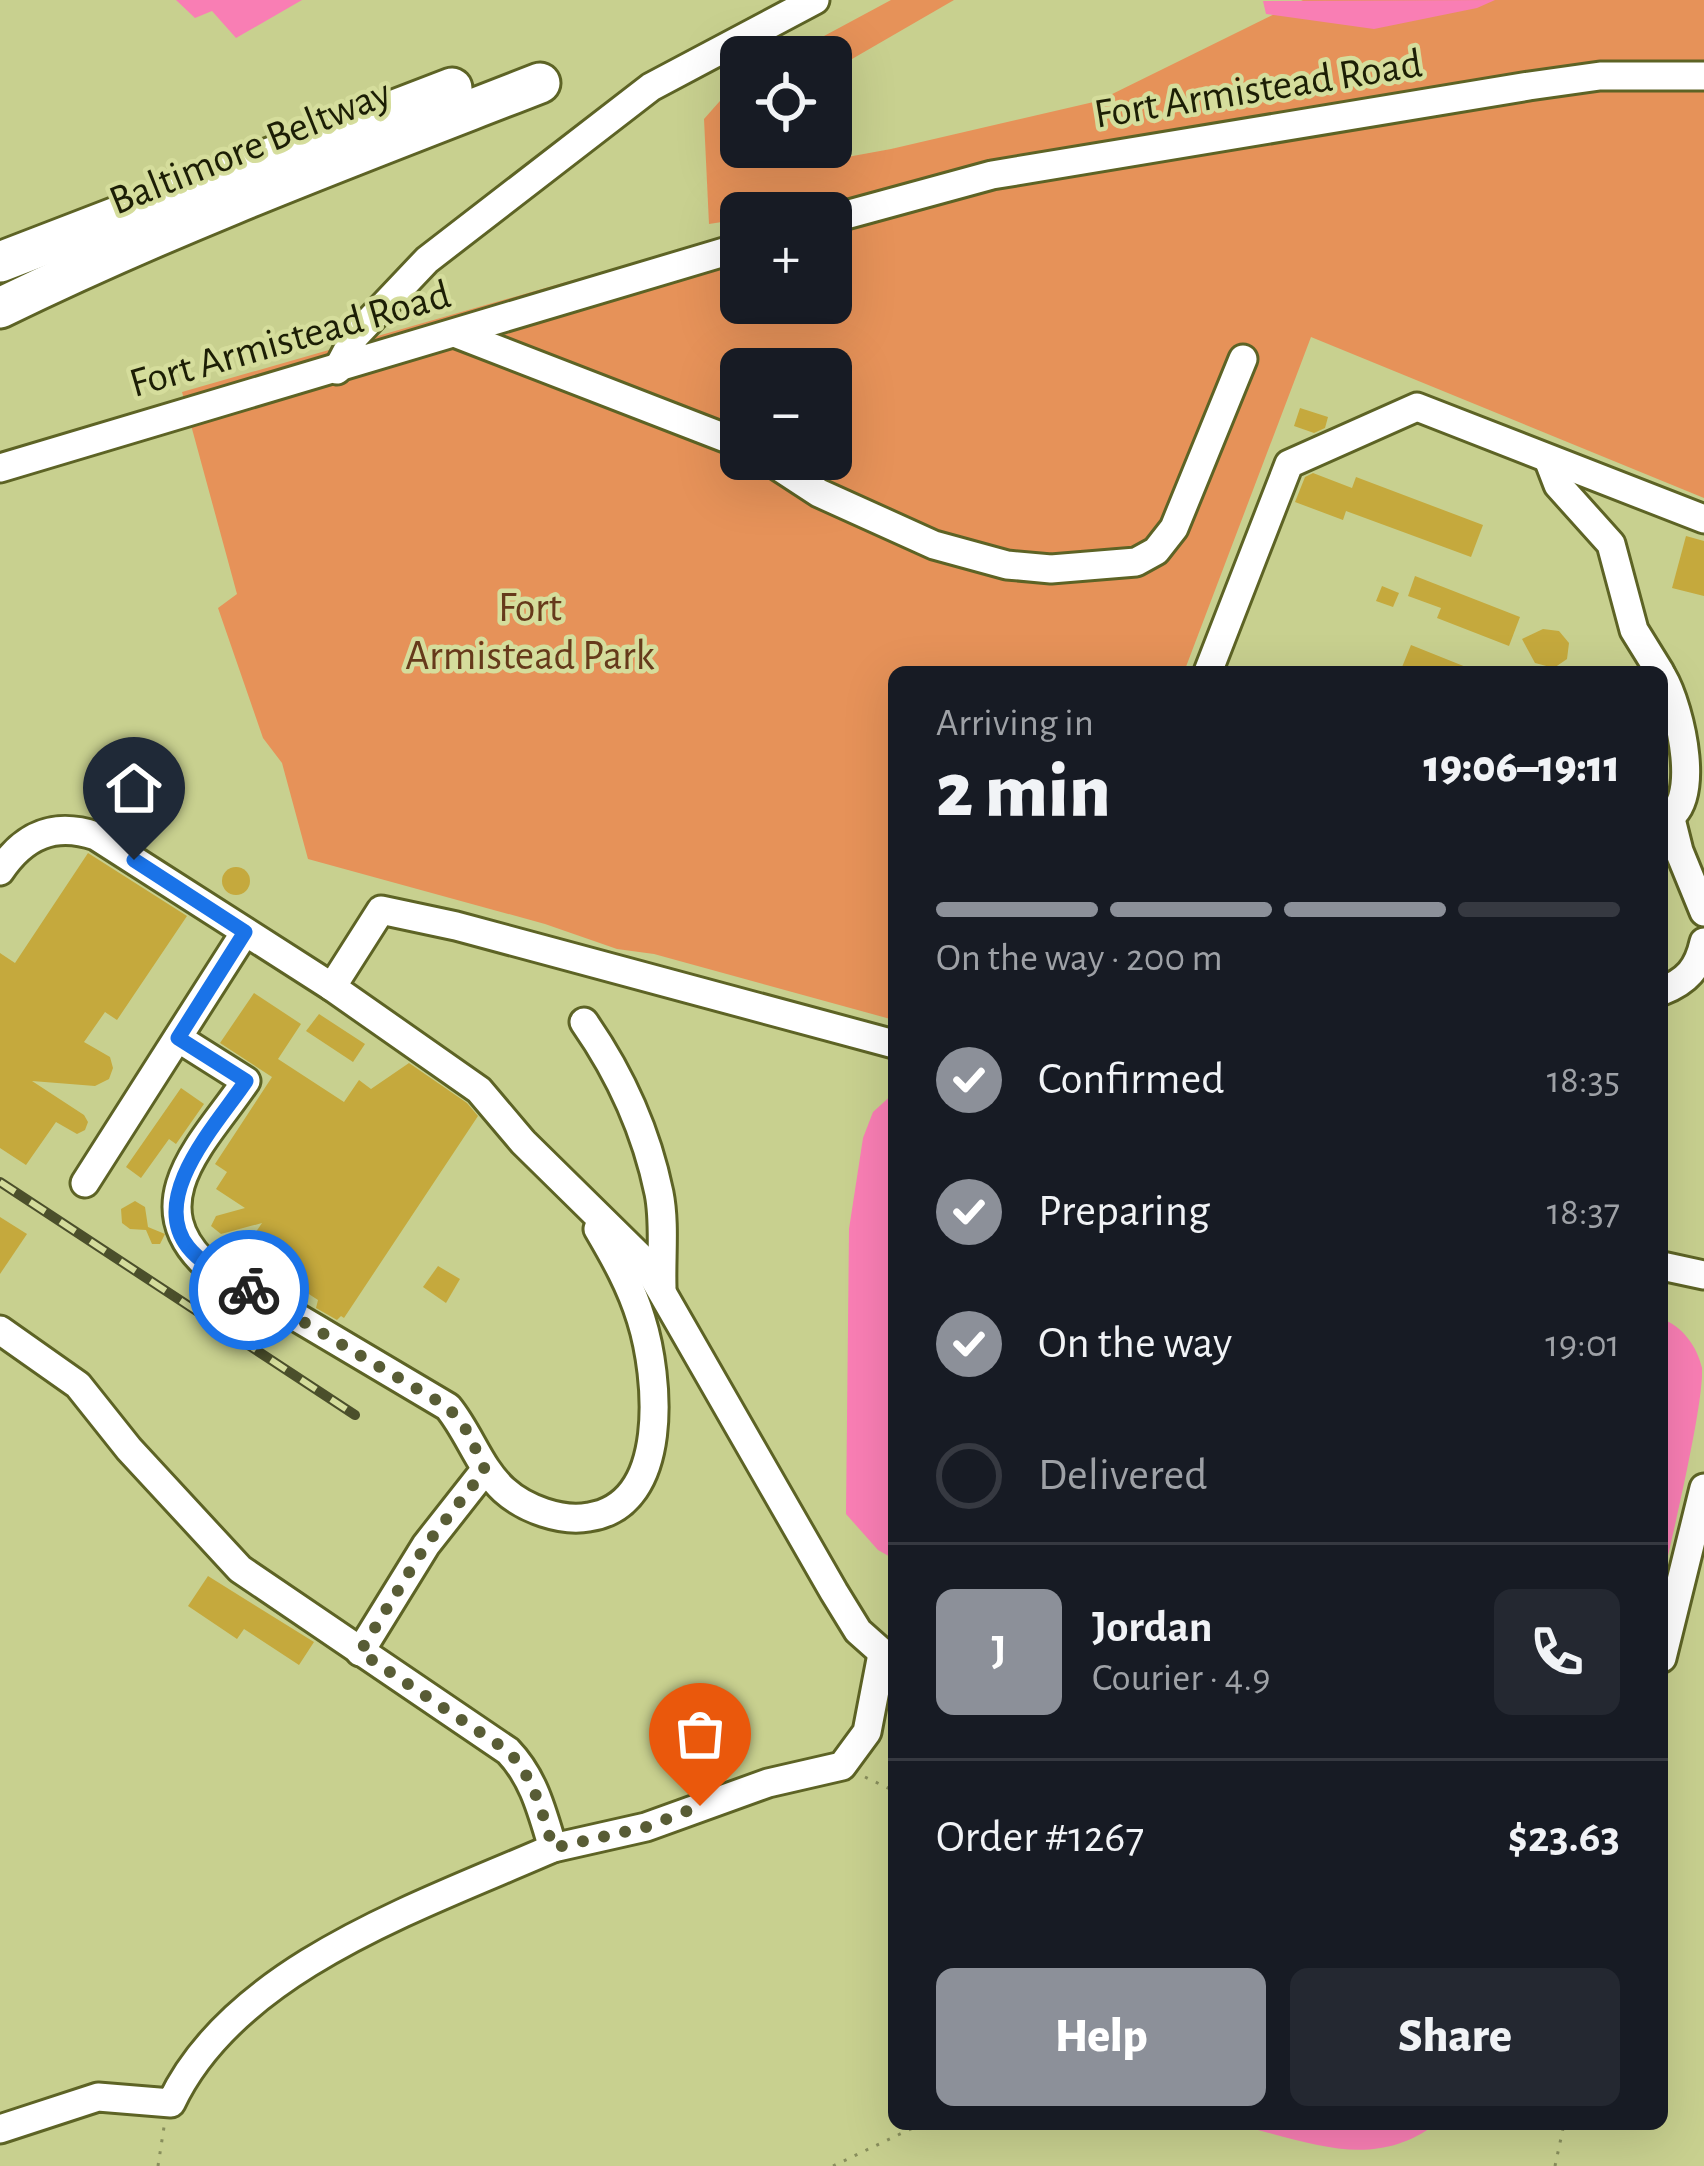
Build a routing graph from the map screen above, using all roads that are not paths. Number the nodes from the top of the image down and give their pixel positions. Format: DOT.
graph roads {
  1 [pos="815,0"];
  2 [pos="1704,76"];
  3 [pos="852,213"];
  4 [pos="720,253"];
  5 [pos="0,262"];
  6 [pos="0,308"];
  7 [pos="457,334"];
  8 [pos="1243,359"];
  9 [pos="337,370"];
  10 [pos="720,436"];
  11 [pos="1548,460"];
  12 [pos="0,468"];
  13 [pos="799,480"];
  14 [pos="1704,519"];
  15 [pos="1210,666"];
  16 [pos="1656,666"];
  17 [pos="1668,689"];
  18 [pos="1668,817"];
  19 [pos="1668,824"];
  20 [pos="0,871"];
  21 [pos="1704,912"];
  22 [pos="245,932"];
  23 [pos="1704,942"];
  24 [pos="332,987"];
  25 [pos="1668,989"];
  26 [pos="584,1022"];
  27 [pos="178,1038"];
  28 [pos="888,1042"];
  29 [pos="85,1183"];
  30 [pos="578,1195"];
  31 [pos="1668,1267"];
  32 [pos="1704,1275"];
  33 [pos="662,1287"];
  34 [pos="0,1330"];
  35 [pos="485,1470"];
  36 [pos="1704,1488"];
  37 [pos="1668,1634"];
  38 [pos="360,1652"];
  39 [pos="888,1656"];
  40 [pos="888,1664"];
  41 [pos="553,1848"];
  42 [pos="0,2128"];
  1 -- 9 [label="street"];
  2 -- 3 [label="street, Fort Armistead Road"];
  4 -- 7 [label="street, Fort Armistead Road"];
  5 -- 6 [label="highway, Baltimore Beltway"];
  7 -- 9 [label="street, Fort Armistead Road"];
  7 -- 10 [label="street"];
  8 -- 13 [label="street"];
  9 -- 12 [label="street, Fort Armistead Road"];
  11 -- 14 [label="street"];
  11 -- 15 [label="street"];
  11 -- 16 [label="street"];
  17 -- 18 [label="street"];
  19 -- 21 [label="street"];
  20 -- 22 [label="street"];
  22 -- 24 [label="street"];
  22 -- 27 [label="street"];
  23 -- 25 [label="street"];
  24 -- 28 [label="street"];
  24 -- 30 [label="street"];
  26 -- 33 [label="street"];
  27 -- 29 [label="street"];
  27 -- 35 [label="street"];
  30 -- 33 [label="street"];
  30 -- 35 [label="street"];
  31 -- 32 [label="street"];
  33 -- 39 [label="street"];
  34 -- 38 [label="street"];
  35 -- 38 [label="street"];
  36 -- 37 [label="street"];
  38 -- 41 [label="street"];
  40 -- 41 [label="street"];
  41 -- 42 [label="street"];
}
